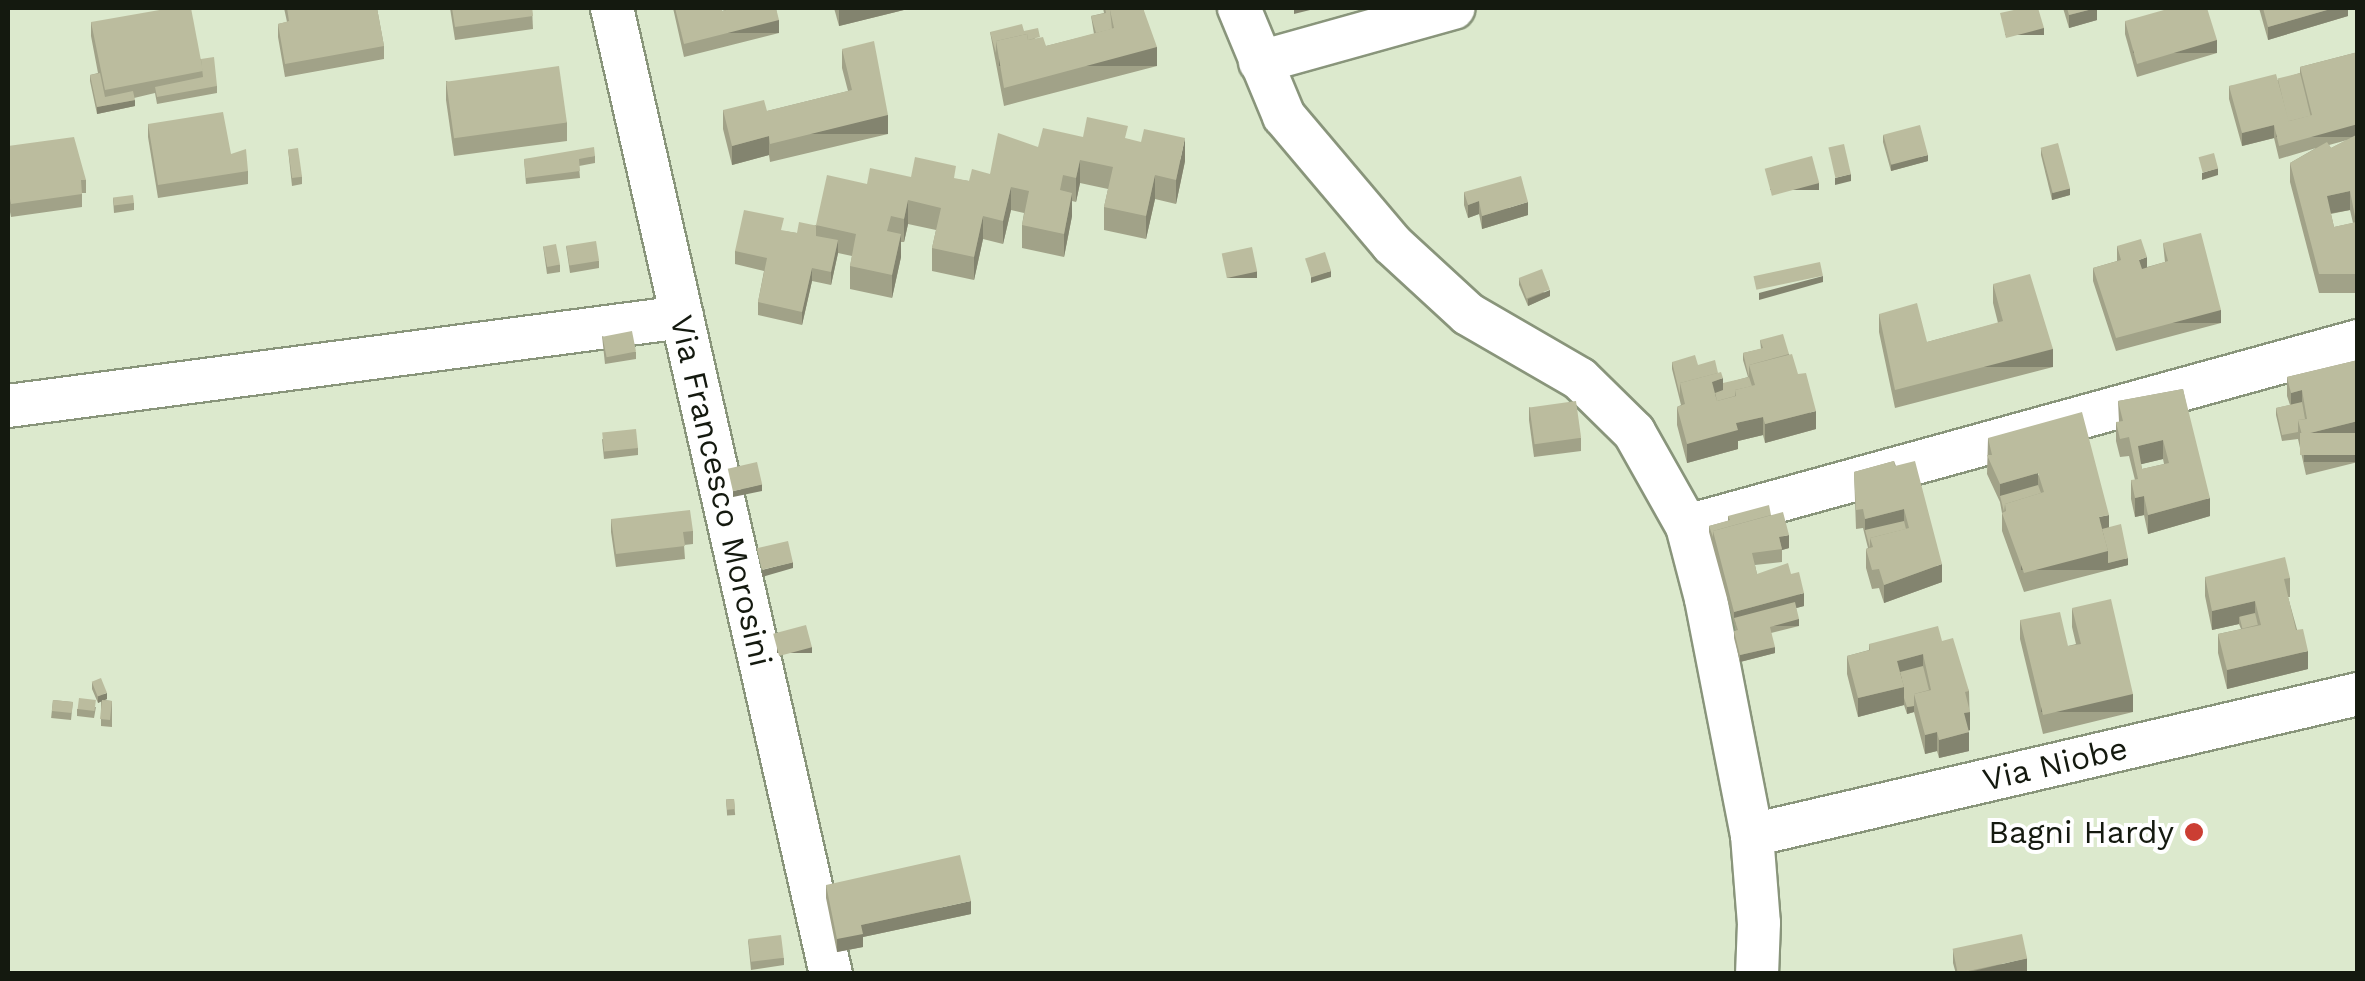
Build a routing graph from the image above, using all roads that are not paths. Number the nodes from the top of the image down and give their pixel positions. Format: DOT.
graph roads {
  1 [pos="612,8"];
  2 [pos="1238,8"];
  3 [pos="1454,8"];
  4 [pos="1260,62"];
  5 [pos="682,317"];
  6 [pos="2358,340"];
  7 [pos="8,406"];
  8 [pos="1687,526"];
  9 [pos="2358,694"];
  10 [pos="1752,835"];
  11 [pos="831,974"];
  12 [pos="1757,974"];
  1 -- 5 [label="street, Via Francesco Morosini"];
  2 -- 4 [label="street"];
  3 -- 4 [label="street"];
  4 -- 8 [label="street"];
  5 -- 7 [label="street"];
  5 -- 11 [label="street, Via Francesco Morosini"];
  6 -- 8 [label="street"];
  8 -- 10 [label="street"];
  9 -- 10 [label="street, Via Niobe"];
  10 -- 12 [label="street"];
}
